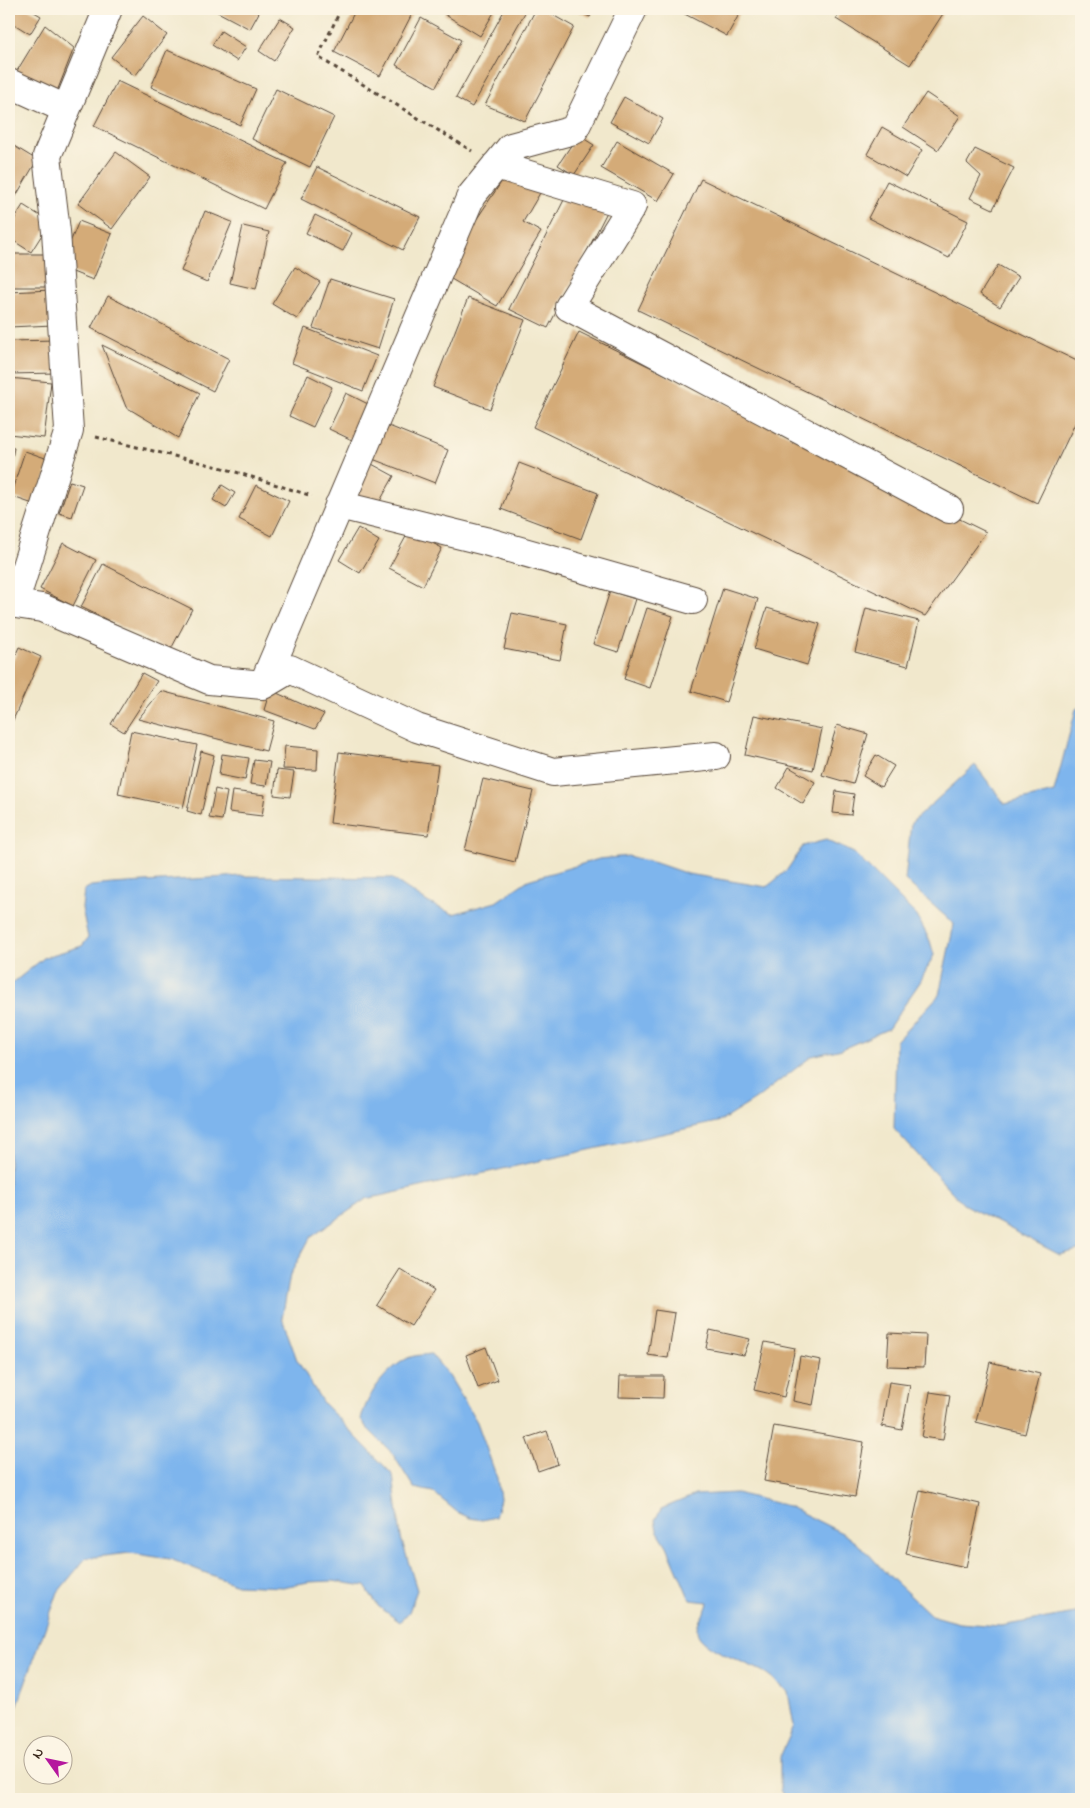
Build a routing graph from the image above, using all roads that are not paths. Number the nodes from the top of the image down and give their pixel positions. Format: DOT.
graph roads {
  1 [pos="108,9"];
  2 [pos="633,9"];
  3 [pos="9,83"];
  4 [pos="66,109"];
  5 [pos="496,165"];
  6 [pos="338,505"];
  7 [pos="949,509"];
  8 [pos="693,600"];
  9 [pos="12,604"];
  10 [pos="263,685"];
  11 [pos="716,756"];
  1 -- 4 [label="street"];
  2 -- 5 [label="street"];
  3 -- 4 [label="street"];
  4 -- 9 [label="street"];
  5 -- 6 [label="street"];
  5 -- 7 [label="street"];
  6 -- 8 [label="street"];
  6 -- 10 [label="street"];
  9 -- 10 [label="street"];
  10 -- 11 [label="street"];
}
